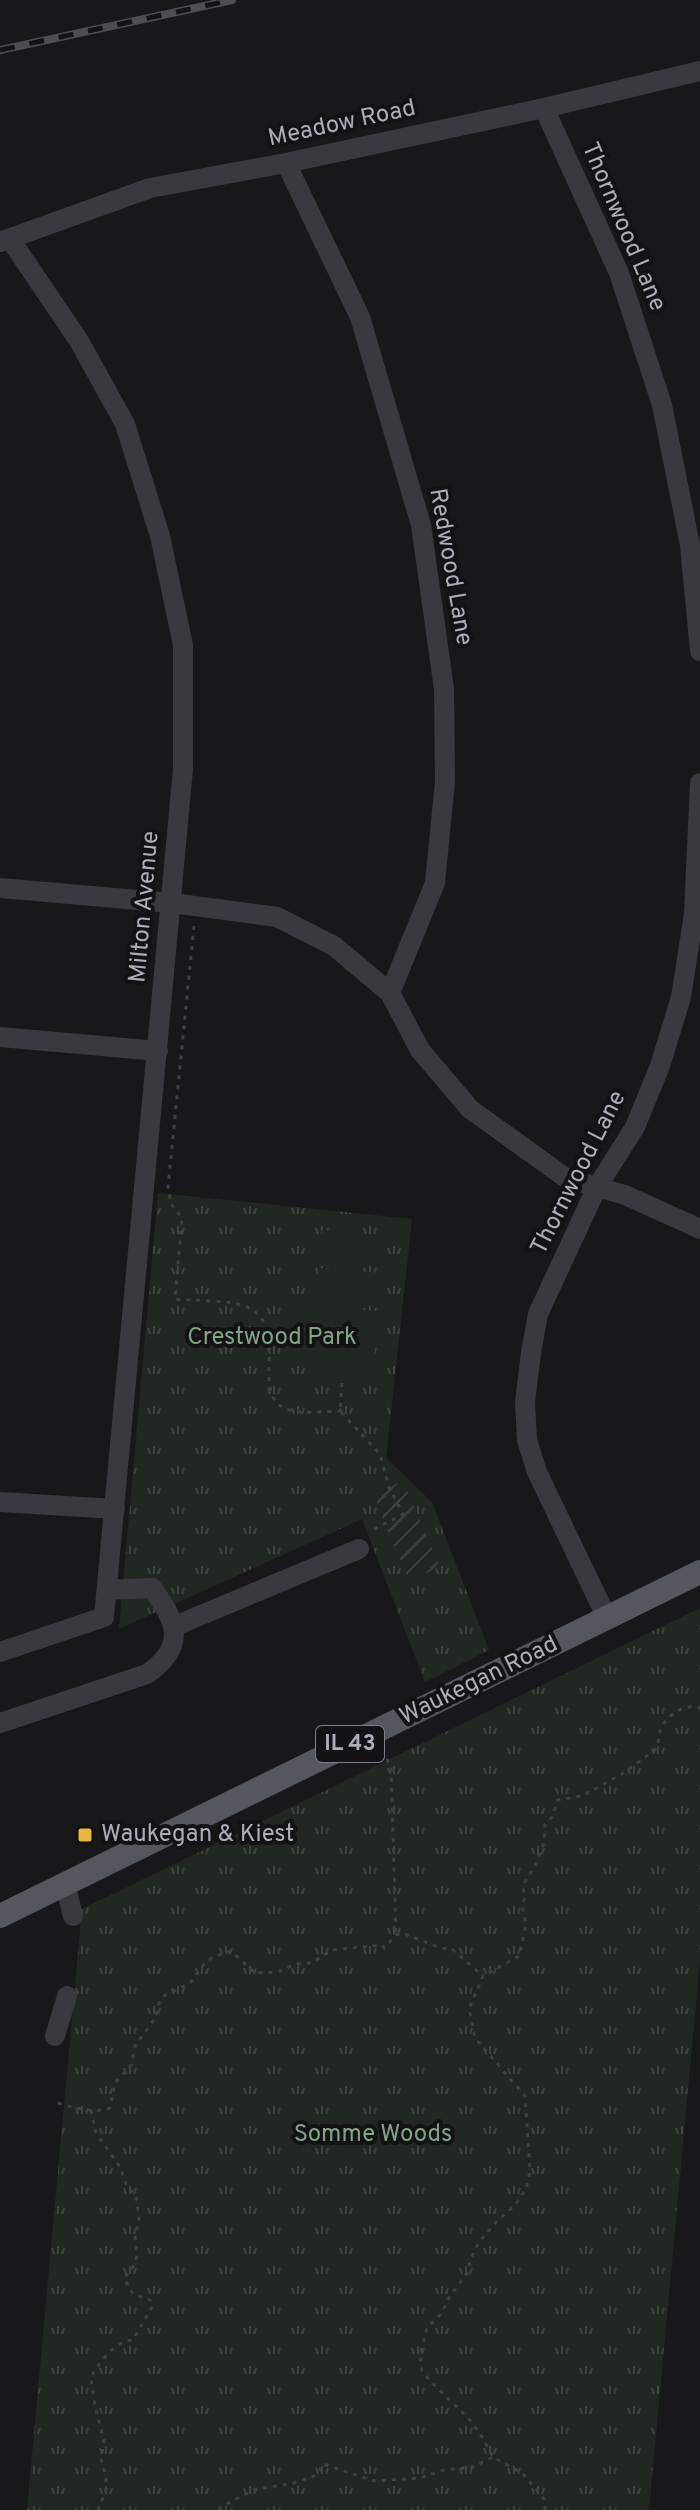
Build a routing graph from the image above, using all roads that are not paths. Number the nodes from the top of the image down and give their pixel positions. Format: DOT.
graph roads {
  1 [pos="700,71"];
  2 [pos="544,108"];
  3 [pos="286,163"];
  4 [pos="5,241"];
  5 [pos="700,651"];
  6 [pos="700,783"];
  7 [pos="0,888"];
  8 [pos="172,903"];
  9 [pos="697,914"];
  10 [pos="390,993"];
  11 [pos="0,1037"];
  12 [pos="158,1051"];
  13 [pos="597,1187"];
  14 [pos="700,1229"];
  15 [pos="0,1502"];
  16 [pos="115,1509"];
  17 [pos="359,1549"];
  18 [pos="700,1572"];
  19 [pos="107,1590"];
  20 [pos="607,1618"];
  21 [pos="175,1626"];
  22 [pos="0,1652"];
  23 [pos="0,1723"];
  24 [pos="65,1884"];
  25 [pos="0,1916"];
  26 [pos="73,1916"];
  27 [pos="67,1996"];
  28 [pos="55,2036"];
  1 -- 2 [label="street, Meadow Road"];
  2 -- 3 [label="street, Meadow Road"];
  2 -- 5 [label="street, Thornwood Lane"];
  3 -- 4 [label="street, Meadow Road"];
  3 -- 10 [label="street, Redwood Lane"];
  4 -- 8 [label="street, Milton Avenue"];
  6 -- 9 [label="street, Thornwood Lane"];
  7 -- 8 [label="street"];
  8 -- 10 [label="street"];
  8 -- 12 [label="street, Milton Avenue"];
  9 -- 13 [label="street, Thornwood Lane"];
  10 -- 13 [label="street"];
  11 -- 12 [label="street"];
  12 -- 16 [label="street, Milton Avenue"];
  13 -- 14 [label="street"];
  13 -- 20 [label="street, Thornwood Lane"];
  15 -- 16 [label="street"];
  16 -- 19 [label="street, Milton Avenue"];
  17 -- 21 [label="street"];
  18 -- 20 [label="main road, Waukegan Road / IL 43"];
  19 -- 21 [label="street"];
  19 -- 22 [label="street, Milton Avenue"];
  20 -- 24 [label="main road, Waukegan Road / IL 43"];
  21 -- 23 [label="street"];
  24 -- 25 [label="main road, Waukegan Road / IL 43"];
  24 -- 26 [label="street"];
  27 -- 28 [label="street"];
}
